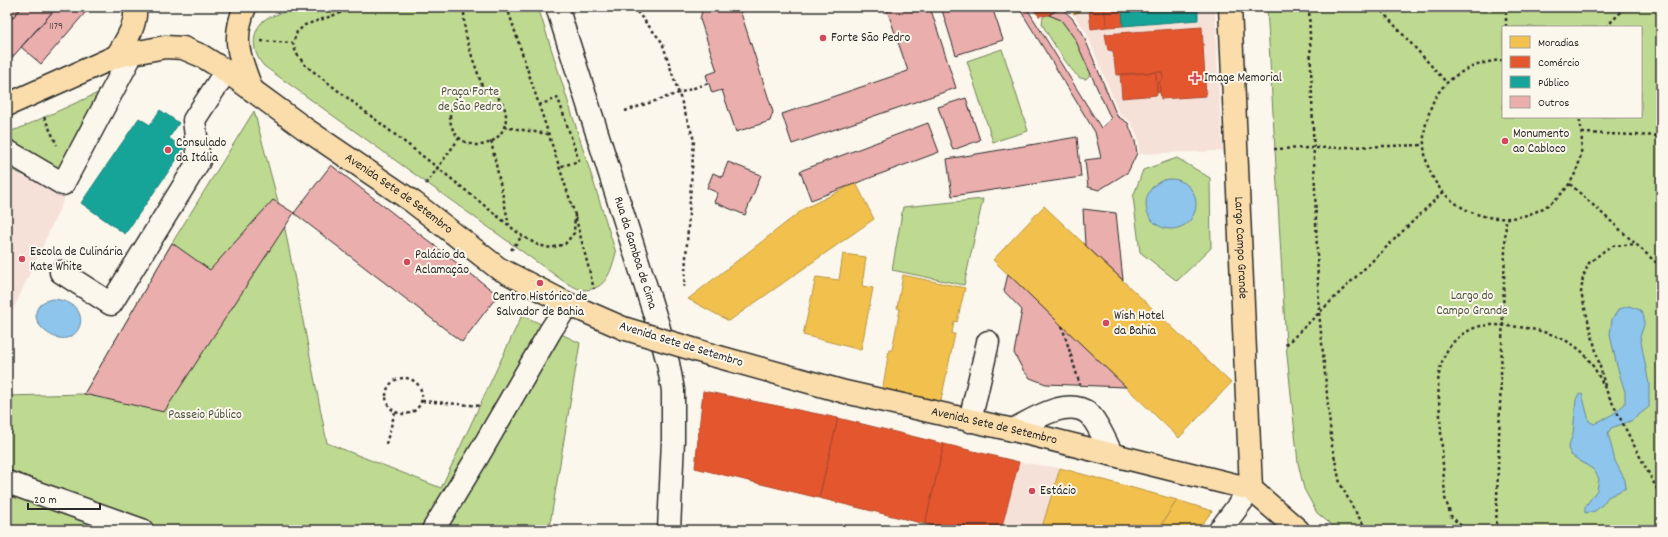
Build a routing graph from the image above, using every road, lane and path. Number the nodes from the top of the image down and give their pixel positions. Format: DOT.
graph roads {
  1 [pos="135,7"];
  2 [pos="245,7"];
  3 [pos="358,7"];
  4 [pos="466,7"];
  5 [pos="507,7"];
  6 [pos="557,7"];
  7 [pos="633,7"];
  8 [pos="1230,7"];
  9 [pos="1309,7"];
  10 [pos="1378,7"];
  11 [pos="1506,7"];
  12 [pos="1626,7"];
  13 [pos="1506,26"];
  14 [pos="1607,26"];
  15 [pos="237,40"];
  16 [pos="292,43"];
  17 [pos="125,54"];
  18 [pos="1502,60"];
  19 [pos="226,71"];
  20 [pos="709,83"];
  21 [pos="1447,83"];
  22 [pos="483,89"];
  23 [pos="252,90"];
  24 [pos="679,93"];
  25 [pos="7,105"];
  26 [pos="539,105"];
  27 [pos="625,111"];
  28 [pos="1579,118"];
  29 [pos="504,127"];
  30 [pos="1582,133"];
  31 [pos="548,134"];
  32 [pos="1661,136"];
  33 [pos="460,137"];
  34 [pos="491,141"];
  35 [pos="1424,145"];
  36 [pos="1314,148"];
  37 [pos="1274,149"];
  38 [pos="7,151"];
  39 [pos="559,167"];
  40 [pos="438,168"];
  41 [pos="1570,184"];
  42 [pos="1443,192"];
  43 [pos="413,202"];
  44 [pos="575,215"];
  45 [pos="1506,219"];
  46 [pos="509,225"];
  47 [pos="1636,244"];
  48 [pos="1661,267"];
  49 [pos="61,272"];
  50 [pos="684,287"];
  51 [pos="568,304"];
  52 [pos="1319,312"];
  53 [pos="602,320"];
  54 [pos="1502,325"];
  55 [pos="1062,326"];
  56 [pos="988,342"];
  57 [pos="1286,345"];
  58 [pos="1606,390"];
  59 [pos="422,401"];
  60 [pos="505,408"];
  61 [pos="395,412"];
  62 [pos="1089,414"];
  63 [pos="970,421"];
  64 [pos="1014,430"];
  65 [pos="386,444"];
  66 [pos="1111,453"];
  67 [pos="7,482"];
  68 [pos="1251,489"];
  69 [pos="1661,496"];
  70 [pos="1661,526"];
  71 [pos="142,530"];
  72 [pos="433,530"];
  73 [pos="669,530"];
  74 [pos="1220,530"];
  75 [pos="1298,530"];
  76 [pos="1367,530"];
  77 [pos="1465,530"];
  78 [pos="1496,530"];
  79 [pos="1658,530"];
  1 -- 17 [label="main road"];
  2 -- 15 [label="main road"];
  3 -- 16 [label="path"];
  4 -- 22 [label="path"];
  5 -- 26 [label="path"];
  6 -- 73 [label="street, Rua da Gamboa de Cima"];
  7 -- 24 [label="path"];
  8 -- 68 [label="main road, Largo Campo Grande"];
  9 -- 36 [label="path"];
  10 -- 21 [label="path"];
  11 -- 13 [label="path"];
  12 -- 14 [label="path"];
  15 -- 16 [label="path"];
  15 -- 23 [label="main road"];
  16 -- 40 [label="path"];
  17 -- 19 [label="main road, Avenida Sete de Setembro"];
  17 -- 25 [label="main road, Avenida Sete de Setembro"];
  17 -- 38 [label="street"];
  18 -- 21 [label="path"];
  19 -- 23 [label="main road, Avenida Sete de Setembro"];
  19 -- 49 [label="street"];
  20 -- 24 [label="path"];
  21 -- 35 [label="path"];
  22 -- 29 [label="path"];
  22 -- 33 [label="path"];
  23 -- 43 [label="main road, Avenida Sete de Setembro"];
  24 -- 27 [label="path"];
  24 -- 50 [label="path"];
  26 -- 31 [label="path"];
  26 -- 39 [label="path"];
  28 -- 30 [label="path"];
  29 -- 31 [label="path"];
  29 -- 34 [label="path"];
  30 -- 32 [label="path"];
  30 -- 41 [label="path"];
  31 -- 39 [label="path"];
  33 -- 34 [label="path"];
  33 -- 40 [label="path"];
  34 -- 46 [label="path"];
  35 -- 36 [label="path"];
  35 -- 42 [label="path"];
  36 -- 37 [label="path"];
  36 -- 52 [label="path"];
  39 -- 44 [label="path"];
  40 -- 43 [label="path"];
  40 -- 46 [label="path"];
  41 -- 45 [label="path"];
  41 -- 47 [label="path"];
  42 -- 45 [label="path"];
  42 -- 52 [label="path"];
  43 -- 51 [label="main road, Avenida Sete de Setembro"];
  44 -- 46 [label="path"];
  44 -- 53 [label="path"];
  45 -- 54 [label="path"];
  47 -- 48 [label="path"];
  47 -- 58 [label="path"];
  51 -- 53 [label="main road, Avenida Sete de Setembro"];
  51 -- 60 [label="street"];
  52 -- 57 [label="path"];
  52 -- 76 [label="path"];
  53 -- 63 [label="main road, Avenida Sete de Setembro, bridge"];
  54 -- 58 [label="path"];
  54 -- 77 [label="path"];
  54 -- 78 [label="path"];
  55 -- 62 [label="path"];
  56 -- 63 [label="street"];
  58 -- 69 [label="path"];
  59 -- 60 [label="path"];
  59 -- 61 [label="path"];
  59 -- 61 [label="path"];
  60 -- 72 [label="street"];
  61 -- 65 [label="path"];
  62 -- 64 [label="street"];
  62 -- 66 [label="street"];
  63 -- 64 [label="main road, Avenida Sete de Setembro"];
  64 -- 66 [label="main road, Avenida Sete de Setembro"];
  66 -- 68 [label="main road, Avenida Sete de Setembro"];
  67 -- 71 [label="street"];
  68 -- 74 [label="street"];
  68 -- 75 [label="main road, Avenida Sete de Setembro"];
  70 -- 79 [label="path"];
}
